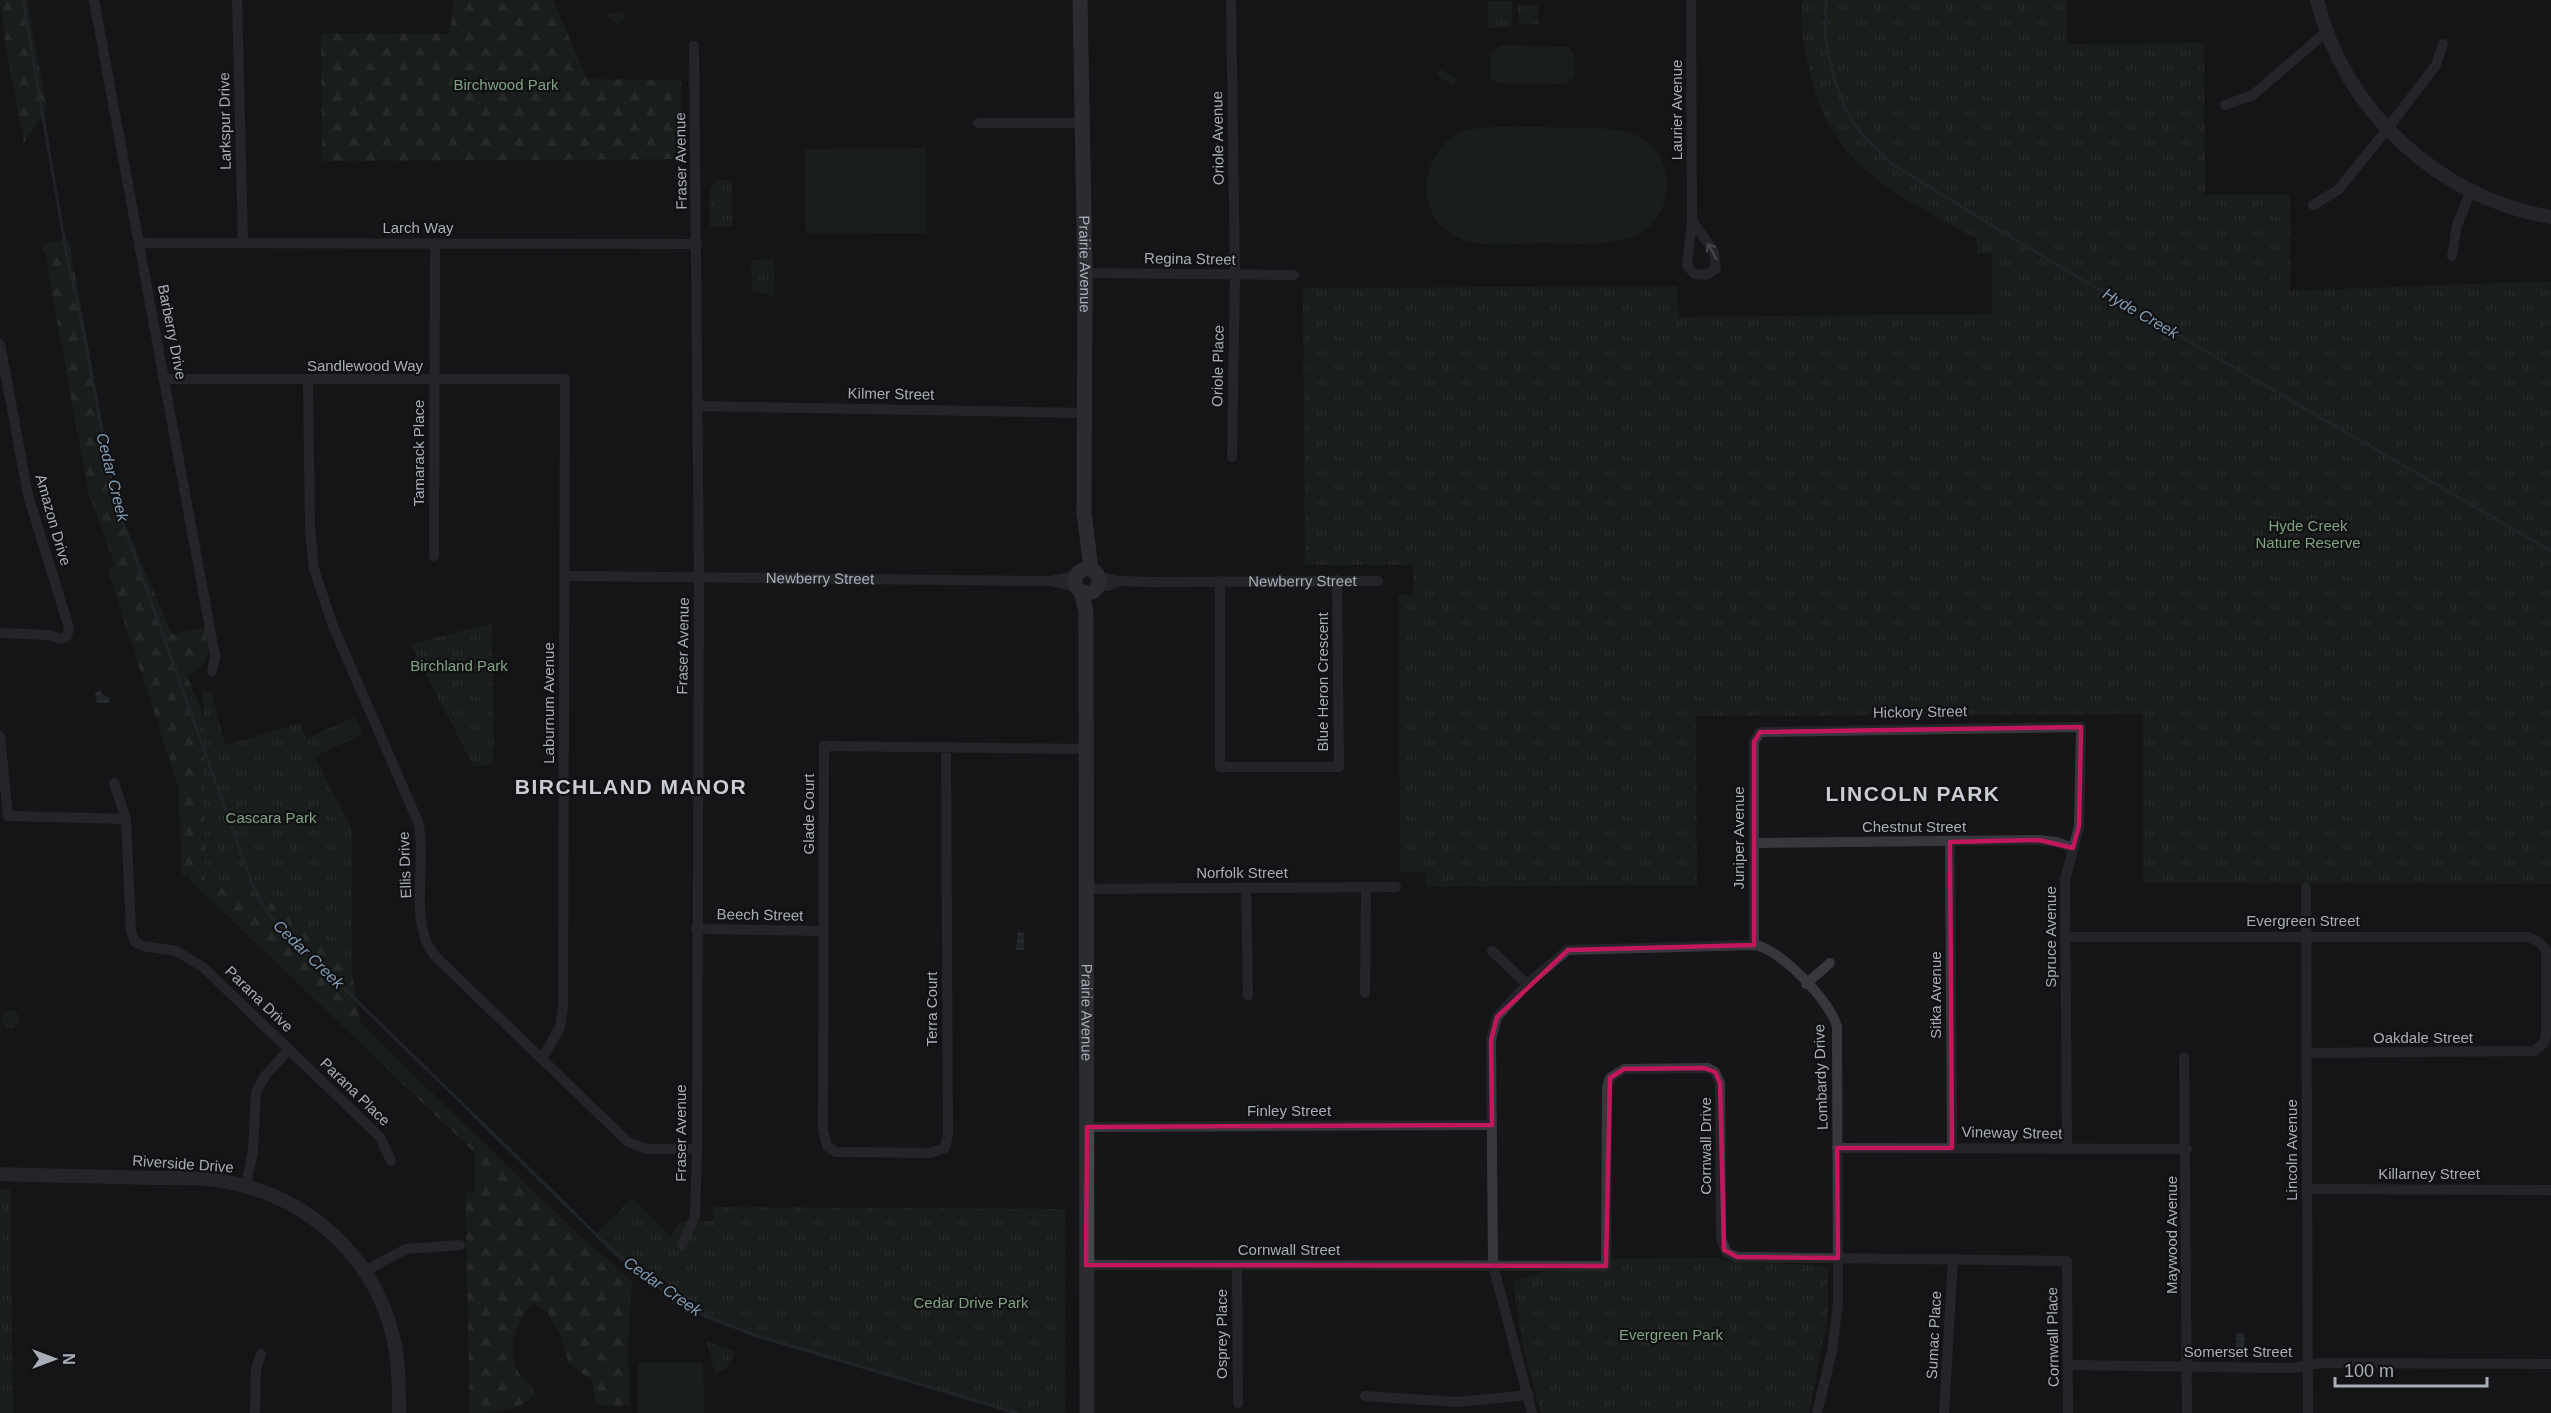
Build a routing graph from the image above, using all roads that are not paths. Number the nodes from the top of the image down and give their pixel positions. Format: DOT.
graph roads {
  1 [pos="94,0"];
  2 [pos="237,0"];
  3 [pos="1080,0"];
  4 [pos="1231,0"];
  5 [pos="1691,0"];
  6 [pos="2317,0"];
  7 [pos="2326,32"];
  8 [pos="2443,44"];
  9 [pos="694,46"];
  10 [pos="2225,105"];
  11 [pos="978,123"];
  12 [pos="1082,123"];
  13 [pos="2388,129"];
  14 [pos="2471,191"];
  15 [pos="2313,205"];
  16 [pos="2551,217"];
  17 [pos="1692,220"];
  18 [pos="243,242"];
  19 [pos="140,243"];
  20 [pos="435,243"];
  21 [pos="697,244"];
  22 [pos="2452,256"];
  23 [pos="1085,273"];
  24 [pos="1235,275"];
  25 [pos="1294,275"];
  26 [pos="0,344"];
  27 [pos="166,379"];
  28 [pos="565,379"];
  29 [pos="308,381"];
  30 [pos="434,381"];
  31 [pos="697,406"];
  32 [pos="1084,413"];
  33 [pos="1232,457"];
  34 [pos="434,556"];
  35 [pos="564,576"];
  36 [pos="699,577"];
  37 [pos="1337,580"];
  38 [pos="1086,581"];
  39 [pos="1220,581"];
  40 [pos="1378,581"];
  41 [pos="0,633"];
  42 [pos="212,671"];
  43 [pos="2080,727"];
  44 [pos="1760,732"];
  45 [pos="0,736"];
  46 [pos="946,748"];
  47 [pos="1088,749"];
  48 [pos="114,783"];
  49 [pos="126,819"];
  50 [pos="1950,842"];
  51 [pos="1754,843"];
  52 [pos="2073,848"];
  53 [pos="2306,887"];
  54 [pos="1246,888"];
  55 [pos="1366,888"];
  56 [pos="1396,888"];
  57 [pos="1088,889"];
  58 [pos="696,929"];
  59 [pos="823,931"];
  60 [pos="2306,935"];
  61 [pos="2065,937"];
  62 [pos="1754,945"];
  63 [pos="1492,951"];
  64 [pos="1830,963"];
  65 [pos="1527,984"];
  66 [pos="1806,984"];
  67 [pos="1365,993"];
  68 [pos="1248,994"];
  69 [pos="289,1048"];
  70 [pos="2540,1048"];
  71 [pos="2306,1053"];
  72 [pos="2184,1057"];
  73 [pos="542,1059"];
  74 [pos="1492,1125"];
  75 [pos="1087,1127"];
  76 [pos="827,1146"];
  77 [pos="1837,1148"];
  78 [pos="1952,1148"];
  79 [pos="697,1149"];
  80 [pos="2067,1149"];
  81 [pos="2187,1149"];
  82 [pos="392,1161"];
  83 [pos="0,1174"];
  84 [pos="246,1186"];
  85 [pos="2307,1189"];
  86 [pos="2551,1190"];
  87 [pos="460,1245"];
  88 [pos="682,1245"];
  89 [pos="1838,1258"];
  90 [pos="1953,1259"];
  91 [pos="2067,1261"];
  92 [pos="1086,1265"];
  93 [pos="1237,1265"];
  94 [pos="1493,1265"];
  95 [pos="365,1271"];
  96 [pos="261,1354"];
  97 [pos="2551,1364"];
  98 [pos="2068,1365"];
  99 [pos="2307,1365"];
  100 [pos="2186,1368"];
  101 [pos="1529,1395"];
  102 [pos="1365,1396"];
  103 [pos="1238,1403"];
  104 [pos="255,1413"];
  105 [pos="399,1413"];
  106 [pos="1087,1413"];
  107 [pos="1532,1413"];
  108 [pos="1817,1413"];
  109 [pos="1944,1413"];
  110 [pos="2068,1413"];
  111 [pos="2187,1413"];
  112 [pos="2308,1413"];
  1 -- 19 [label="street, Barberry Drive"];
  2 -- 18 [label="street, Larkspur Drive"];
  3 -- 12 [label="main road, Prairie Avenue"];
  4 -- 24 [label="street, Oriole Avenue"];
  5 -- 17 [label="street, Laurier Avenue"];
  6 -- 7 [label="street"];
  7 -- 10 [label="street"];
  7 -- 13 [label="street"];
  8 -- 13 [label="street"];
  9 -- 21 [label="street, Fraser Avenue"];
  11 -- 12 [label="street"];
  12 -- 23 [label="main road, Prairie Avenue"];
  13 -- 14 [label="street"];
  13 -- 15 [label="street"];
  14 -- 16 [label="street"];
  14 -- 22 [label="street"];
  17 -- 17 [label="street, Laurier Avenue, one-way"];
  18 -- 19 [label="street, Larch Way"];
  18 -- 20 [label="street, Larch Way"];
  19 -- 27 [label="street, Barberry Drive"];
  20 -- 21 [label="street, Larch Way"];
  20 -- 30 [label="street, Tamarack Place"];
  21 -- 31 [label="street, Fraser Avenue"];
  23 -- 24 [label="street, Regina Street"];
  23 -- 32 [label="main road, Prairie Avenue"];
  24 -- 25 [label="street, Regina Street"];
  24 -- 33 [label="street, Oriole Place"];
  26 -- 41 [label="street, Amazon Drive"];
  27 -- 29 [label="street, Sandlewood Way"];
  27 -- 42 [label="street, Barberry Drive"];
  28 -- 30 [label="street, Sandlewood Way"];
  28 -- 35 [label="street, Laburnum Avenue"];
  29 -- 30 [label="street, Sandlewood Way"];
  29 -- 73 [label="street, Ellis Drive"];
  30 -- 34 [label="street, Tamarack Place"];
  31 -- 32 [label="street, Kilmer Street"];
  31 -- 36 [label="street, Fraser Avenue"];
  32 -- 38 [label="main road, Prairie Avenue"];
  35 -- 36 [label="street, Newberry Street"];
  35 -- 73 [label="street, Laburnum Avenue"];
  36 -- 38 [label="street, Newberry Street"];
  36 -- 58 [label="street, Fraser Avenue"];
  37 -- 39 [label="street, Newberry Street"];
  37 -- 39 [label="street, Blue Heron Crescent"];
  37 -- 40 [label="street, Newberry Street"];
  38 -- 39 [label="street, Newberry Street"];
  38 -- 47 [label="main road, Prairie Avenue"];
  43 -- 44 [label="street, Hickory Street"];
  43 -- 52 [label="street, Spruce Avenue"];
  44 -- 51 [label="street, Juniper Avenue"];
  45 -- 49 [label="street"];
  46 -- 47 [label="street, Glade Court"];
  46 -- 59 [label="street, Glade Court"];
  46 -- 76 [label="street, Terra Court"];
  47 -- 57 [label="main road, Prairie Avenue"];
  48 -- 49 [label="street"];
  49 -- 69 [label="street, Parana Drive"];
  50 -- 51 [label="street, Chestnut Street"];
  50 -- 52 [label="street, Chestnut Street"];
  50 -- 78 [label="street, Sitka Avenue"];
  51 -- 62 [label="street, Juniper Avenue"];
  52 -- 61 [label="street, Spruce Avenue"];
  53 -- 60 [label="street, Lincoln Avenue"];
  54 -- 55 [label="street, Norfolk Street"];
  54 -- 57 [label="street, Norfolk Street"];
  54 -- 68 [label="street"];
  55 -- 56 [label="street, Norfolk Street"];
  55 -- 67 [label="street"];
  57 -- 75 [label="main road, Prairie Avenue"];
  58 -- 59 [label="street, Beech Street"];
  58 -- 79 [label="street, Fraser Avenue"];
  59 -- 76 [label="street, Glade Court"];
  60 -- 61 [label="street, Evergreen Street"];
  60 -- 70 [label="street, Evergreen Street"];
  60 -- 71 [label="street, Lincoln Avenue"];
  61 -- 80 [label="street, Spruce Avenue"];
  62 -- 65 [label="street, Lombardy Drive"];
  62 -- 66 [label="street, Lombardy Drive"];
  63 -- 65 [label="street"];
  64 -- 66 [label="street"];
  65 -- 74 [label="street, Lombardy Drive"];
  66 -- 77 [label="street, Lombardy Drive"];
  69 -- 82 [label="street, Parana Place"];
  69 -- 84 [label="street, Parana Drive"];
  70 -- 71 [label="street, Oakdale Street"];
  71 -- 85 [label="street, Lincoln Avenue"];
  72 -- 81 [label="street, Maywood Avenue"];
  73 -- 79 [label="street, Ellis Drive"];
  74 -- 75 [label="street, Finley Street"];
  74 -- 94 [label="street, Lombardy Drive"];
  75 -- 92 [label="main road, Prairie Avenue"];
  77 -- 78 [label="street, Vineway Street"];
  77 -- 89 [label="street, Lombardy Drive"];
  78 -- 80 [label="street, Vineway Street"];
  79 -- 88 [label="street, Fraser Avenue"];
  80 -- 81 [label="street, Vineway Street"];
  81 -- 100 [label="street, Maywood Avenue"];
  83 -- 84 [label="street, Riverside Drive"];
  84 -- 95 [label="street, Riverside Drive"];
  85 -- 86 [label="street, Killarney Street"];
  85 -- 99 [label="street, Lincoln Avenue"];
  87 -- 95 [label="street"];
  89 -- 90 [label="street, Cornwall Drive"];
  89 -- 94 [label="street, Cornwall Drive"];
  89 -- 108 [label="street, Lombardy Drive"];
  90 -- 91 [label="street, Cornwall Drive"];
  90 -- 109 [label="street, Sumac Place"];
  91 -- 98 [label="street, Cornwall Place"];
  92 -- 93 [label="street, Cornwall Street"];
  92 -- 106 [label="main road, Prairie Avenue"];
  93 -- 94 [label="street, Cornwall Street"];
  93 -- 103 [label="street, Osprey Place"];
  94 -- 101 [label="street, Lombardy Drive"];
  95 -- 105 [label="street, Riverside Drive"];
  96 -- 104 [label="street"];
  97 -- 99 [label="street, Somerset Street"];
  98 -- 100 [label="street, Somerset Street"];
  98 -- 110 [label="street, Cornwall Place"];
  99 -- 100 [label="street, Somerset Street"];
  99 -- 112 [label="street, Lincoln Avenue"];
  100 -- 111 [label="street, Maywood Avenue"];
  101 -- 102 [label="street"];
  101 -- 107 [label="street, Lombardy Drive"];
}
